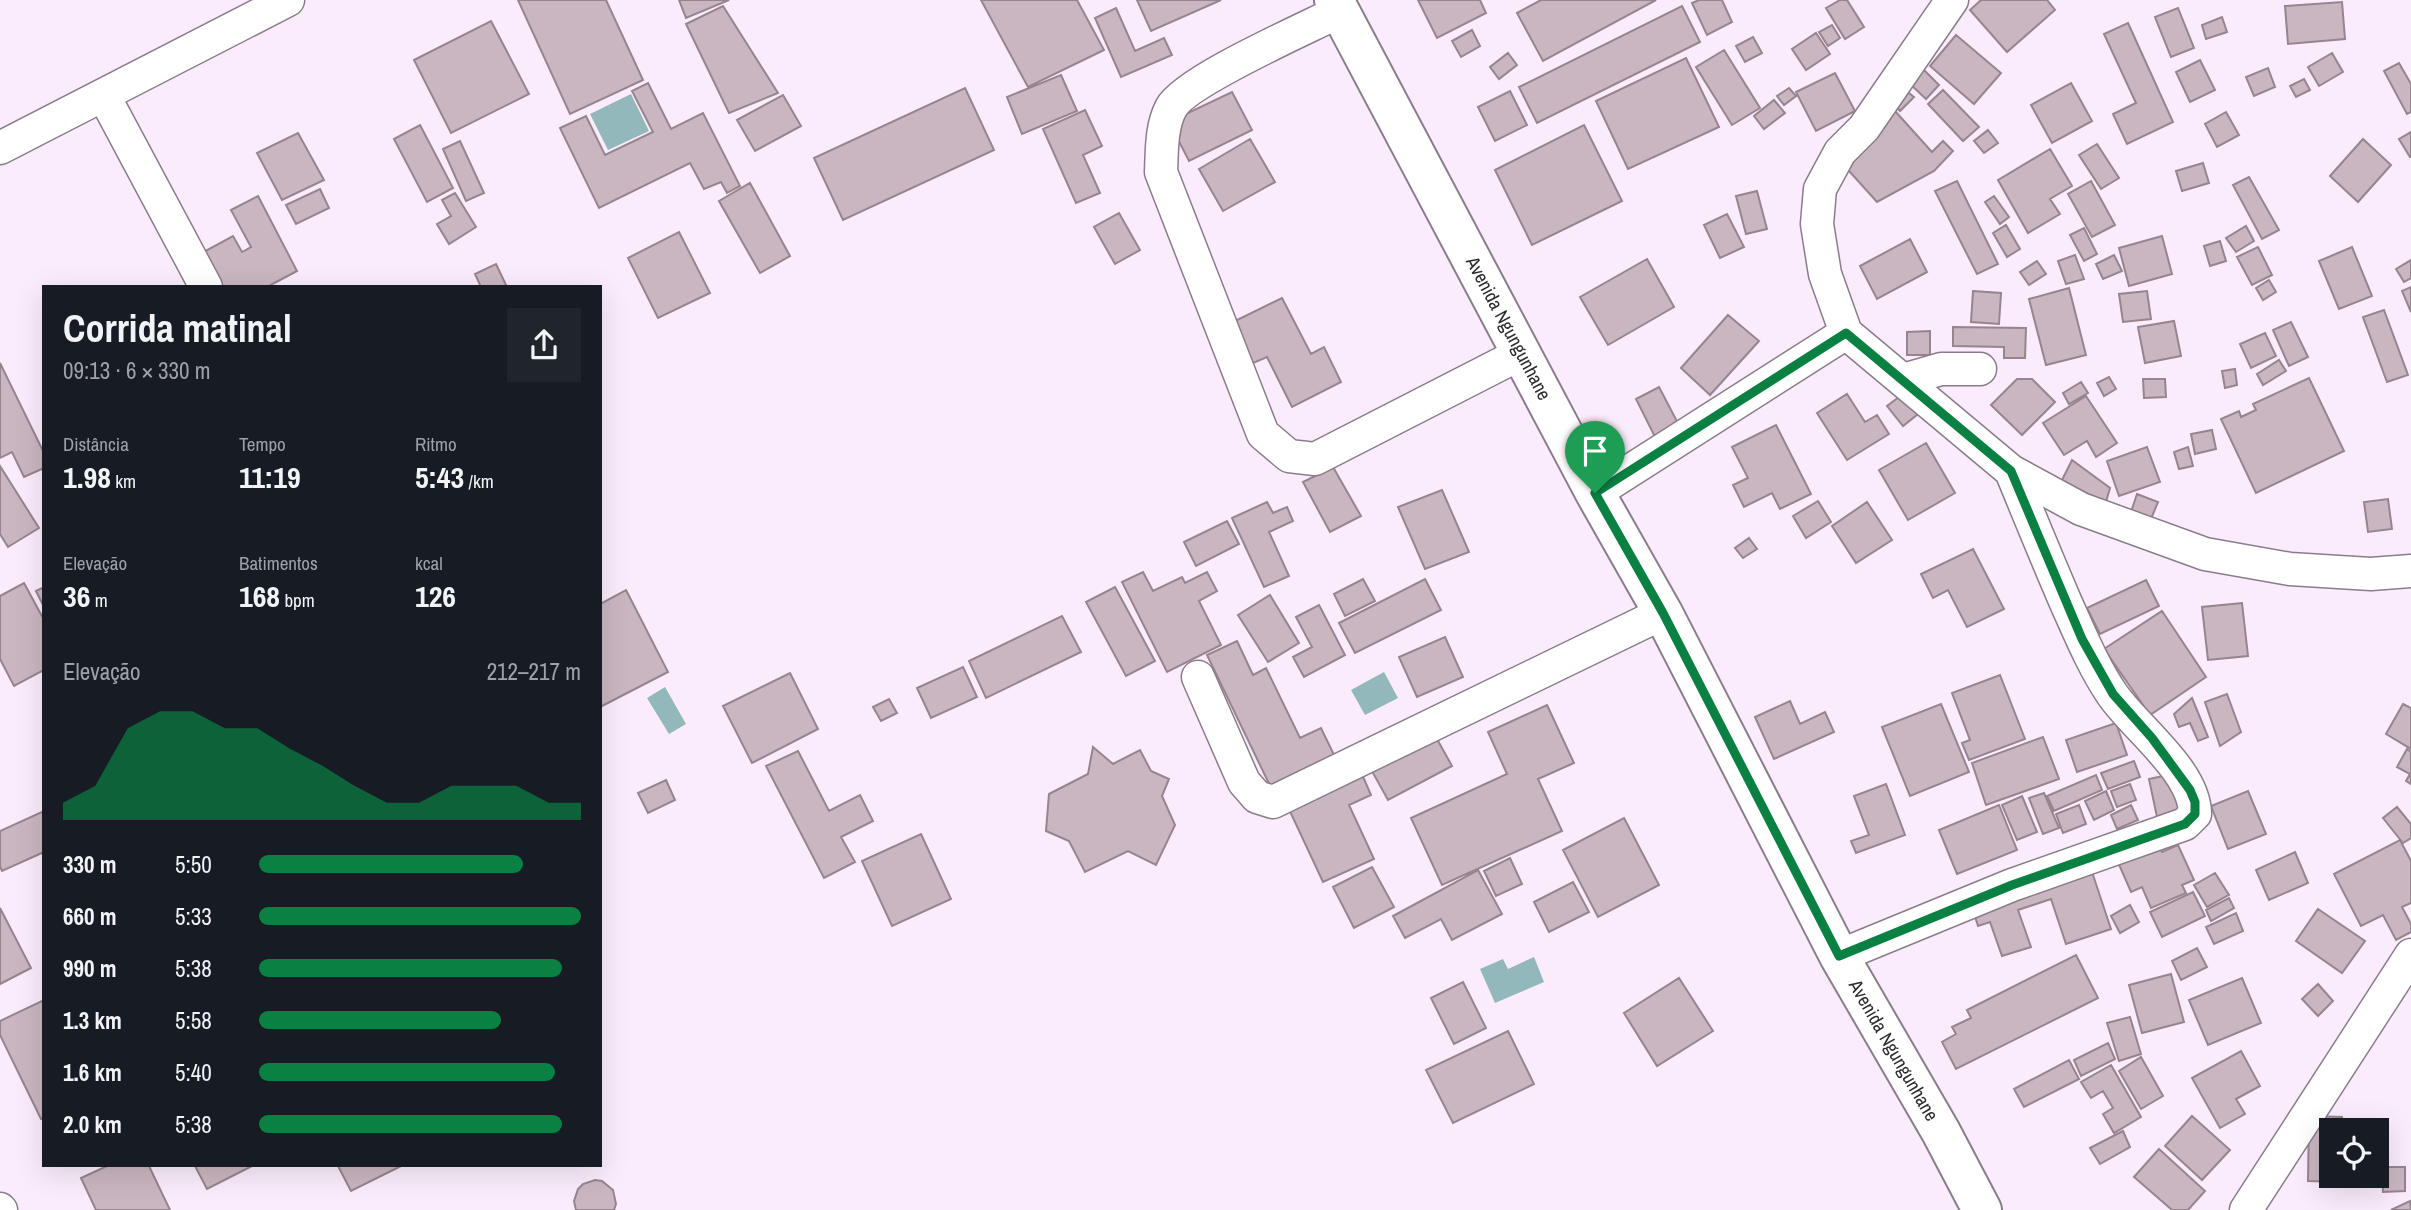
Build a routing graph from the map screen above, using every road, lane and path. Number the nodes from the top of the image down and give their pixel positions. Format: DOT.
graph roads {
  1 [pos="288,0"];
  2 [pos="1952,0"];
  3 [pos="1337,6"];
  4 [pos="104,96"];
  5 [pos="0,148"];
  6 [pos="205,285"];
  7 [pos="1846,333"];
  8 [pos="1522,353"];
  9 [pos="1980,369"];
  10 [pos="1903,380"];
  11 [pos="2011,471"];
  12 [pos="1595,493"];
  13 [pos="2411,571"];
  14 [pos="1663,613"];
  15 [pos="1198,677"];
  16 [pos="2411,955"];
  17 [pos="1839,956"];
  18 [pos="1982,1210"];
  19 [pos="2246,1210"];
  1 -- 4 [label="street"];
  2 -- 7 [label="street"];
  3 -- 8 [label="street, Avenida Ngungunhane"];
  3 -- 8 [label="street"];
  4 -- 5 [label="street"];
  4 -- 6 [label="street"];
  7 -- 10 [label="street"];
  7 -- 12 [label="street"];
  8 -- 12 [label="street, Avenida Ngungunhane"];
  9 -- 10 [label="street"];
  10 -- 11 [label="street"];
  11 -- 13 [label="street"];
  11 -- 17 [label="street"];
  12 -- 14 [label="street, Avenida Ngungunhane"];
  14 -- 15 [label="street"];
  14 -- 17 [label="street, Avenida Ngungunhane"];
  16 -- 19 [label="street"];
  17 -- 18 [label="street, Avenida Ngungunhane"];
}
